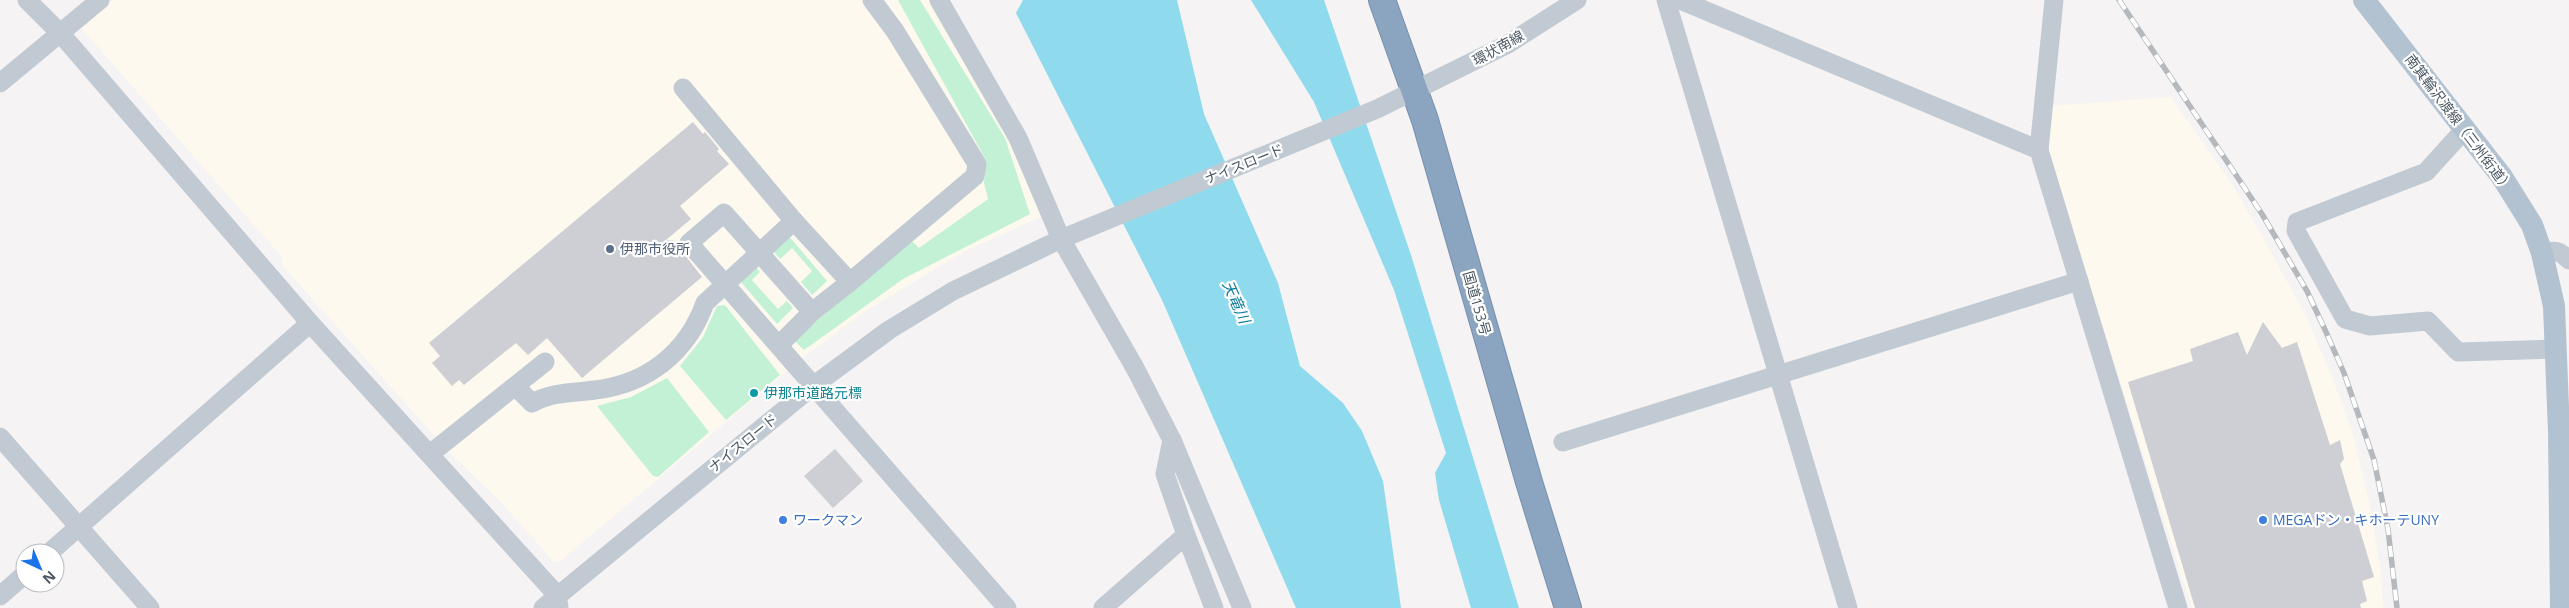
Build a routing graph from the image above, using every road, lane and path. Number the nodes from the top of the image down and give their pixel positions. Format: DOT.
graph roads {
  1 [pos="27,0"];
  2 [pos="100,0"];
  3 [pos="872,0"];
  4 [pos="939,0"];
  5 [pos="1382,0"];
  6 [pos="1577,0"];
  7 [pos="1666,0"];
  8 [pos="1680,0"];
  9 [pos="2054,0"];
  10 [pos="2364,0"];
  11 [pos="61,34"];
  12 [pos="0,83"];
  13 [pos="682,88"];
  14 [pos="1414,90"];
  15 [pos="2465,129"];
  16 [pos="2038,150"];
  17 [pos="794,221"];
  18 [pos="1067,237"];
  19 [pos="759,252"];
  20 [pos="2542,253"];
  21 [pos="2569,260"];
  22 [pos="2079,281"];
  23 [pos="850,282"];
  24 [pos="724,286"];
  25 [pos="812,312"];
  26 [pos="310,323"];
  27 [pos="778,345"];
  28 [pos="2556,348"];
  29 [pos="545,362"];
  30 [pos="1780,375"];
  31 [pos="814,386"];
  32 [pos="516,387"];
  33 [pos="0,437"];
  34 [pos="1172,440"];
  35 [pos="1563,442"];
  36 [pos="430,454"];
  37 [pos="79,527"];
  38 [pos="1186,535"];
  39 [pos="61,543"];
  40 [pos="15,583"];
  41 [pos="0,596"];
  42 [pos="558,602"];
  43 [pos="150,608"];
  44 [pos="543,608"];
  45 [pos="1007,608"];
  46 [pos="1103,608"];
  47 [pos="1214,608"];
  48 [pos="1242,608"];
  49 [pos="1568,608"];
  50 [pos="1848,608"];
  51 [pos="2178,608"];
  52 [pos="2561,608"];
  1 -- 11 [label="street"];
  2 -- 11 [label="street"];
  3 -- 23 [label="street"];
  4 -- 18 [label="street"];
  5 -- 14 [label="highway, 国道153号"];
  6 -- 14 [label="street, 環状南線"];
  7 -- 30 [label="street"];
  8 -- 16 [label="street"];
  9 -- 16 [label="street"];
  10 -- 15 [label="main road, 南箕輪沢渡線（三州街道）"];
  11 -- 12 [label="street"];
  11 -- 26 [label="street"];
  13 -- 17 [label="street"];
  14 -- 18 [label="street, ナイスロード"];
  14 -- 49 [label="highway, 国道153号"];
  15 -- 20 [label="main road, 南箕輪沢渡線（三州街道）"];
  15 -- 28 [label="street"];
  16 -- 22 [label="street"];
  17 -- 19 [label="street"];
  17 -- 23 [label="street"];
  18 -- 31 [label="street, ナイスロード"];
  18 -- 34 [label="street"];
  19 -- 24 [label="street"];
  19 -- 24 [label="street"];
  19 -- 25 [label="street"];
  20 -- 21 [label="street"];
  20 -- 28 [label="main road, 南箕輪沢渡線（三州街道）"];
  22 -- 30 [label="street"];
  22 -- 51 [label="street"];
  23 -- 25 [label="street"];
  24 -- 27 [label="street"];
  24 -- 32 [label="street"];
  25 -- 27 [label="street"];
  26 -- 36 [label="street"];
  26 -- 37 [label="street"];
  27 -- 31 [label="street"];
  28 -- 52 [label="main road, 南箕輪沢渡線（三州街道）"];
  29 -- 32 [label="street"];
  30 -- 35 [label="street"];
  30 -- 50 [label="street"];
  31 -- 42 [label="street, ナイスロード"];
  31 -- 45 [label="street"];
  32 -- 36 [label="street"];
  33 -- 37 [label="street"];
  34 -- 38 [label="street"];
  34 -- 48 [label="street"];
  36 -- 42 [label="street"];
  37 -- 39 [label="street"];
  37 -- 43 [label="street"];
  38 -- 46 [label="street"];
  38 -- 47 [label="street"];
  40 -- 41 [label="street"];
  42 -- 44 [label="street, ナイスロード"];
}
